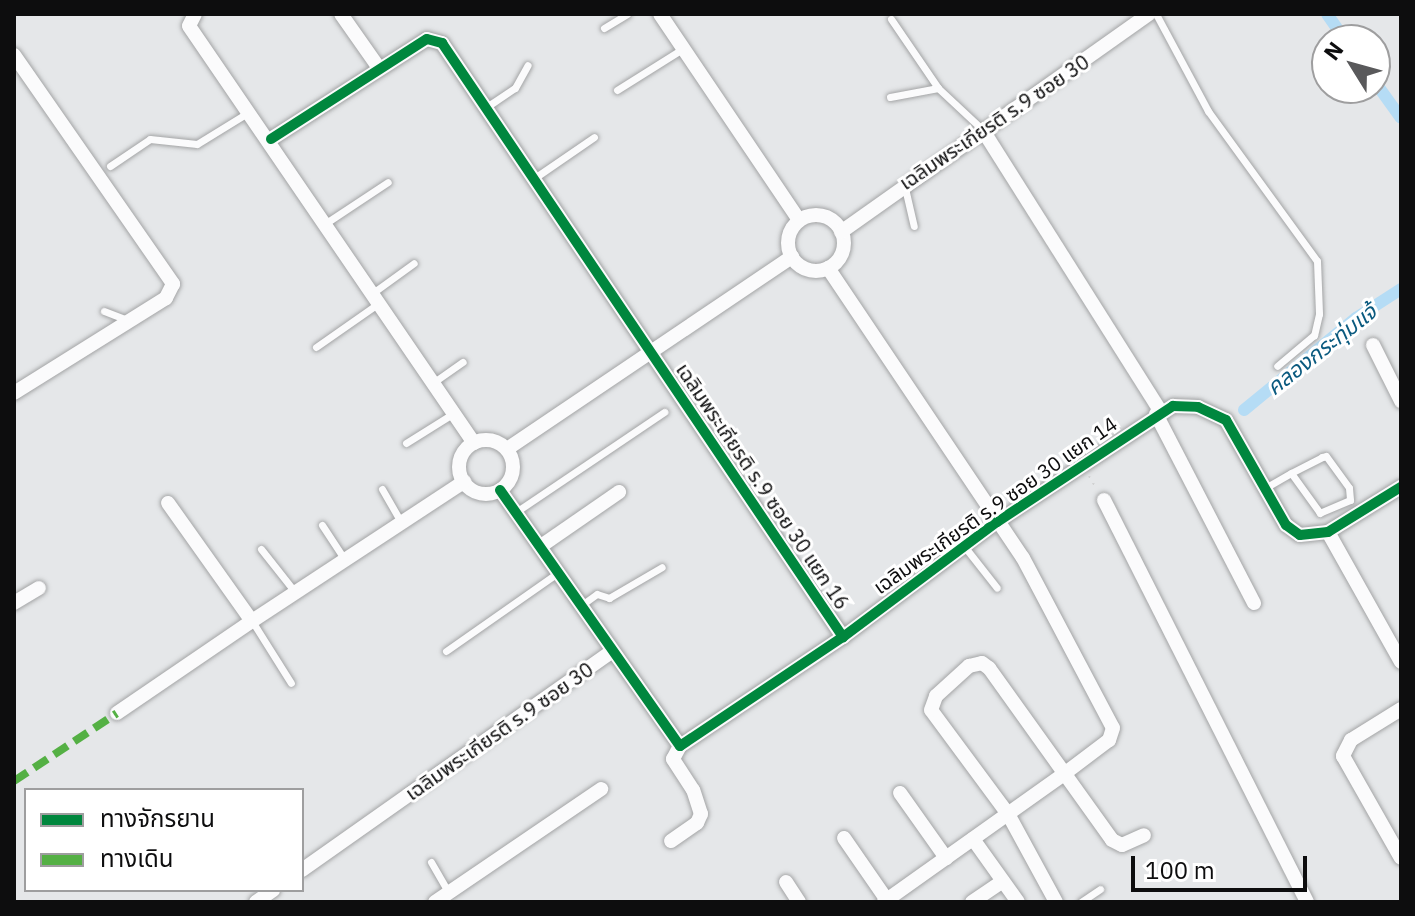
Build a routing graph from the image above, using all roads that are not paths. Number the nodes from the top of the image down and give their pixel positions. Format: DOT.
graph roads {
  1 [pos="195,14"];
  2 [pos="341,14"];
  3 [pos="627,14"];
  4 [pos="660,14"];
  5 [pos="1149,14"];
  6 [pos="1156,14"];
  7 [pos="891,19"];
  8 [pos="604,28"];
  9 [pos="686,47"];
  10 [pos="14,55"];
  11 [pos="528,65"];
  12 [pos="379,68"];
  13 [pos="938,88"];
  14 [pos="617,90"];
  15 [pos="890,97"];
  16 [pos="485,108"];
  17 [pos="251,111"];
  18 [pos="984,132"];
  19 [pos="594,137"];
  20 [pos="271,139"];
  21 [pos="110,166"];
  22 [pos="533,179"];
  23 [pos="388,182"];
  24 [pos="904,182"];
  25 [pos="799,220"];
  26 [pos="326,223"];
  27 [pos="914,226"];
  28 [pos="841,232"];
  29 [pos="792,257"];
  30 [pos="414,263"];
  31 [pos="828,268"];
  32 [pos="377,297"];
  33 [pos="104,311"];
  34 [pos="129,321"];
  35 [pos="1373,345"];
  36 [pos="316,347"];
  37 [pos="652,355"];
  38 [pos="463,362"];
  39 [pos="1277,366"];
  40 [pos="434,382"];
  41 [pos="14,393"];
  42 [pos="1401,401"];
  43 [pos="664,412"];
  44 [pos="454,413"];
  45 [pos="1158,413"];
  46 [pos="406,443"];
  47 [pos="474,443"];
  48 [pos="507,449"];
  49 [pos="1291,473"];
  50 [pos="464,482"];
  51 [pos="1401,487"];
  52 [pos="1265,488"];
  53 [pos="382,489"];
  54 [pos="500,490"];
  55 [pos="619,492"];
  56 [pos="1104,500"];
  57 [pos="168,503"];
  58 [pos="516,512"];
  59 [pos="997,522"];
  60 [pos="402,523"];
  61 [pos="322,525"];
  62 [pos="1328,532"];
  63 [pos="964,545"];
  64 [pos="541,546"];
  65 [pos="261,549"];
  66 [pos="345,560"];
  67 [pos="662,567"];
  68 [pos="559,572"];
  69 [pos="39,588"];
  70 [pos="997,588"];
  71 [pos="295,592"];
  72 [pos="14,603"];
  73 [pos="1254,603"];
  74 [pos="583,604"];
  75 [pos="252,621"];
  76 [pos="843,637"];
  77 [pos="446,651"];
  78 [pos="613,651"];
  79 [pos="1401,662"];
  80 [pos="291,683"];
  81 [pos="1401,709"];
  82 [pos="117,713"];
  83 [pos="680,746"];
  84 [pos="1064,774"];
  85 [pos="601,789"];
  86 [pos="900,793"];
  87 [pos="1008,814"];
  88 [pos="1144,835"];
  89 [pos="844,838"];
  90 [pos="973,839"];
  91 [pos="671,841"];
  92 [pos="946,858"];
  93 [pos="1401,858"];
  94 [pos="431,862"];
  95 [pos="304,869"];
  96 [pos="1003,881"];
  97 [pos="786,882"];
  98 [pos="1100,889"];
  99 [pos="449,893"];
  100 [pos="886,901"];
  101 [pos="435,902"];
  102 [pos="799,902"];
  103 [pos="972,902"];
  104 [pos="1018,902"];
  105 [pos="1056,902"];
  106 [pos="1081,902"];
  107 [pos="1307,902"];
  1 -- 17 [label="street"];
  2 -- 12 [label="street"];
  3 -- 8 [label="lane"];
  4 -- 9 [label="street"];
  5 -- 18 [label="street, เฉลิมพระเกียรติ ร.9 ซอย 30"];
  6 -- 39 [label="lane"];
  7 -- 13 [label="lane"];
  9 -- 14 [label="lane"];
  9 -- 25 [label="street"];
  10 -- 34 [label="street"];
  11 -- 16 [label="lane"];
  12 -- 16 [label="street, เฉลิมพระเกียรติ ร.9 ซอย 30 แยก 16"];
  12 -- 20 [label="street"];
  13 -- 15 [label="lane"];
  13 -- 18 [label="lane"];
  16 -- 22 [label="street, เฉลิมพระเกียรติ ร.9 ซอย 30 แยก 16"];
  17 -- 20 [label="street"];
  17 -- 21 [label="lane"];
  18 -- 24 [label="street, เฉลิมพระเกียรติ ร.9 ซอย 30"];
  18 -- 45 [label="street"];
  19 -- 22 [label="lane"];
  20 -- 26 [label="street"];
  22 -- 37 [label="street, เฉลิมพระเกียรติ ร.9 ซอย 30 แยก 16"];
  23 -- 26 [label="lane"];
  24 -- 27 [label="lane"];
  24 -- 28 [label="street, เฉลิมพระเกียรติ ร.9 ซอย 30"];
  25 -- 28 [label="street"];
  25 -- 29 [label="street"];
  26 -- 32 [label="street"];
  28 -- 31 [label="street"];
  29 -- 31 [label="street"];
  29 -- 37 [label="street"];
  30 -- 32 [label="lane"];
  31 -- 59 [label="street"];
  32 -- 36 [label="lane"];
  32 -- 40 [label="street"];
  33 -- 34 [label="lane"];
  34 -- 41 [label="street"];
  35 -- 42 [label="street"];
  37 -- 48 [label="street"];
  37 -- 76 [label="street, เฉลิมพระเกียรติ ร.9 ซอย 30 แยก 16"];
  38 -- 40 [label="lane"];
  40 -- 44 [label="street"];
  43 -- 58 [label="lane"];
  44 -- 46 [label="lane"];
  44 -- 47 [label="street"];
  45 -- 52 [label="street"];
  45 -- 59 [label="street, เฉลิมพระเกียรติ ร.9 ซอย 30 แยก 14"];
  45 -- 73 [label="street"];
  47 -- 48 [label="street"];
  47 -- 50 [label="street"];
  48 -- 54 [label="street"];
  49 -- 49 [label="lane"];
  49 -- 52 [label="lane"];
  50 -- 54 [label="street"];
  50 -- 60 [label="street"];
  51 -- 62 [label="street"];
  52 -- 62 [label="street"];
  53 -- 60 [label="lane"];
  54 -- 58 [label="street, เฉลิมพระเกียรติ ร.9 ซอย 30"];
  55 -- 64 [label="street"];
  56 -- 107 [label="street"];
  57 -- 75 [label="street"];
  58 -- 64 [label="street, เฉลิมพระเกียรติ ร.9 ซอย 30"];
  59 -- 63 [label="street, เฉลิมพระเกียรติ ร.9 ซอย 30 แยก 14"];
  59 -- 84 [label="street"];
  60 -- 66 [label="street"];
  61 -- 66 [label="lane"];
  62 -- 79 [label="street"];
  63 -- 70 [label="lane"];
  63 -- 76 [label="street, เฉลิมพระเกียรติ ร.9 ซอย 30 แยก 14"];
  64 -- 68 [label="street, เฉลิมพระเกียรติ ร.9 ซอย 30"];
  65 -- 71 [label="lane"];
  66 -- 71 [label="street"];
  67 -- 74 [label="lane"];
  68 -- 74 [label="street, เฉลิมพระเกียรติ ร.9 ซอย 30"];
  68 -- 77 [label="lane"];
  69 -- 72 [label="street"];
  71 -- 75 [label="street"];
  74 -- 78 [label="street, เฉลิมพระเกียรติ ร.9 ซอย 30"];
  75 -- 80 [label="lane"];
  75 -- 82 [label="street"];
  76 -- 83 [label="street, เฉลิมพระเกียรติ ร.9 ซอย 30 แยก 14"];
  78 -- 83 [label="street"];
  78 -- 95 [label="street, เฉลิมพระเกียรติ ร.9 ซอย 30"];
  81 -- 93 [label="street"];
  83 -- 91 [label="street"];
  84 -- 87 [label="street"];
  84 -- 87 [label="street"];
  84 -- 88 [label="street"];
  85 -- 99 [label="street"];
  86 -- 92 [label="street"];
  87 -- 90 [label="street"];
  87 -- 105 [label="street"];
  89 -- 100 [label="street"];
  90 -- 92 [label="street"];
  90 -- 96 [label="street"];
  92 -- 100 [label="street"];
  94 -- 99 [label="lane"];
  96 -- 103 [label="street"];
  96 -- 104 [label="street"];
  97 -- 102 [label="street"];
  98 -- 106 [label="lane"];
  99 -- 101 [label="street"];
}
